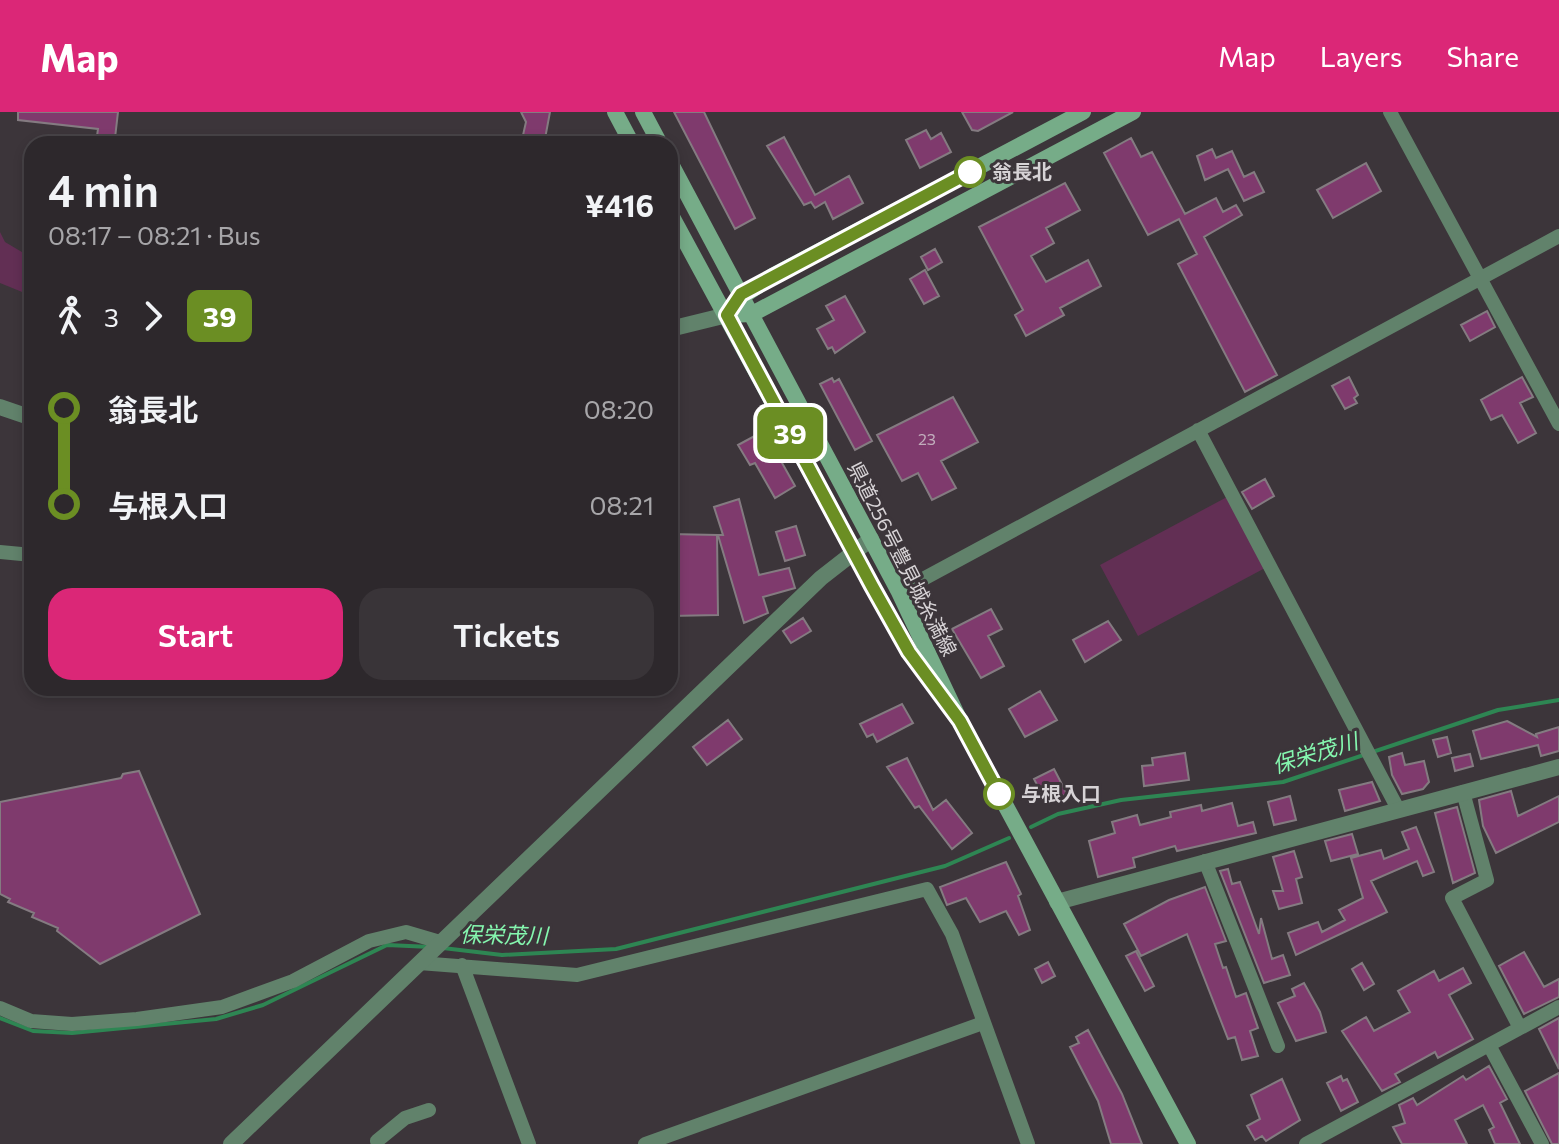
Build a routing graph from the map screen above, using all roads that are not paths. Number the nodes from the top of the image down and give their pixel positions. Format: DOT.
graph roads {
  1 [pos="615,112"];
  2 [pos="643,112"];
  3 [pos="1083,112"];
  4 [pos="1133,112"];
  5 [pos="1390,112"];
  6 [pos="628,136"];
  7 [pos="656,136"];
  8 [pos="678,177"];
  9 [pos="678,227"];
  10 [pos="1559,236"];
  11 [pos="1480,279"];
  12 [pos="741,294"];
  13 [pos="752,314"];
  14 [pos="727,315"];
  15 [pos="678,327"];
  16 [pos="0,407"];
  17 [pos="24,415"];
  18 [pos="1559,424"];
  19 [pos="1198,430"];
  20 [pos="871,539"];
  21 [pos="0,552"];
  22 [pos="853,553"];
  23 [pos="24,554"];
  24 [pos="899,592"];
  25 [pos="960,721"];
  26 [pos="1559,767"];
  27 [pos="1463,792"];
  28 [pos="1398,809"];
  29 [pos="1205,861"];
  30 [pos="1057,902"];
  31 [pos="431,951"];
  32 [pos="462,965"];
  33 [pos="1559,1007"];
  34 [pos="0,1008"];
  35 [pos="983,1023"];
  36 [pos="1520,1028"];
  37 [pos="1489,1045"];
  38 [pos="1278,1046"];
  39 [pos="429,1110"];
  40 [pos="376,1143"];
  41 [pos="231,1144"];
  42 [pos="529,1144"];
  43 [pos="645,1144"];
  44 [pos="1028,1144"];
  45 [pos="1188,1144"];
  46 [pos="1306,1144"];
  47 [pos="1542,1144"];
  1 -- 6 [label="main road"];
  2 -- 7 [label="main road"];
  3 -- 12 [label="main road"];
  4 -- 13 [label="main road"];
  5 -- 11 [label="street"];
  8 -- 12 [label="main road, 県道256号豊見城糸満線"];
  9 -- 14 [label="main road, 県道256号豊見城糸満線"];
  10 -- 11 [label="street"];
  11 -- 18 [label="street"];
  11 -- 19 [label="street"];
  12 -- 13 [label="main road, 県道256号豊見城糸満線"];
  12 -- 14 [label="main road"];
  13 -- 14 [label="main road"];
  13 -- 20 [label="main road, 県道256号豊見城糸満線"];
  14 -- 15 [label="street"];
  14 -- 22 [label="main road, 県道256号豊見城糸満線"];
  16 -- 17 [label="street"];
  19 -- 24 [label="street"];
  19 -- 28 [label="street"];
  20 -- 22 [label="street"];
  20 -- 24 [label="main road, 県道256号豊見城糸満線"];
  21 -- 23 [label="street"];
  22 -- 25 [label="main road, 県道256号豊見城糸満線"];
  22 -- 31 [label="street"];
  24 -- 25 [label="main road, 県道256号豊見城糸満線"];
  25 -- 30 [label="main road, 県道256号豊見城糸満線"];
  26 -- 27 [label="street"];
  27 -- 28 [label="street"];
  27 -- 36 [label="street"];
  28 -- 29 [label="street"];
  29 -- 30 [label="street"];
  29 -- 38 [label="street"];
  30 -- 45 [label="main road, 県道256号豊見城糸満線"];
  31 -- 32 [label="street"];
  31 -- 34 [label="street"];
  31 -- 41 [label="street"];
  32 -- 35 [label="street"];
  32 -- 42 [label="street"];
  33 -- 36 [label="street"];
  35 -- 43 [label="street"];
  35 -- 44 [label="street"];
  36 -- 37 [label="street"];
  37 -- 46 [label="street"];
  37 -- 47 [label="street"];
  39 -- 40 [label="street"];
}
